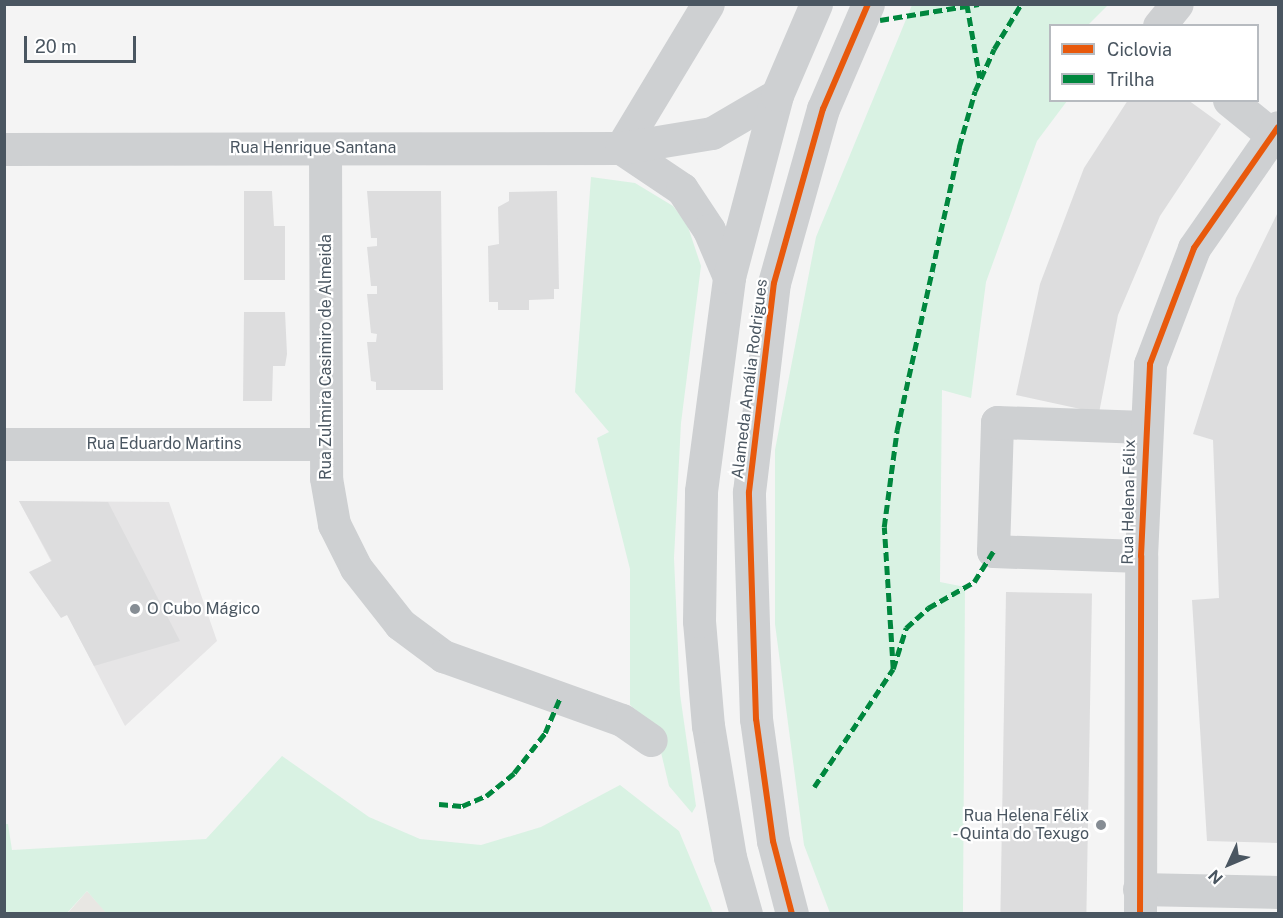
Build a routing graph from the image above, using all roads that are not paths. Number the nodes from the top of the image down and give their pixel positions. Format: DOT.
graph roads {
  1 [pos="708,4"];
  2 [pos="816,4"];
  3 [pos="868,4"];
  4 [pos="1177,4"];
  5 [pos="1161,24"];
  6 [pos="777,95"];
  7 [pos="1232,102"];
  8 [pos="1275,131"];
  9 [pos="325,148"];
  10 [pos="621,148"];
  11 [pos="4,149"];
  12 [pos="729,277"];
  13 [pos="1145,427"];
  14 [pos="4,444"];
  15 [pos="324,444"];
  16 [pos="1141,556"];
  17 [pos="651,740"];
  18 [pos="1278,892"];
  19 [pos="1140,901"];
  20 [pos="746,914"];
  21 [pos="792,914"];
  1 -- 10 [label="street"];
  2 -- 6 [label="street, Alameda Amália Rodrigues"];
  3 -- 21 [label="street, Alameda Amália Rodrigues"];
  4 -- 5 [label="street"];
  6 -- 10 [label="street, Rua Henrique Santana"];
  6 -- 12 [label="street, Alameda Amália Rodrigues"];
  7 -- 8 [label="street"];
  8 -- 13 [label="street, Rua Helena Félix"];
  9 -- 10 [label="street, Rua Henrique Santana"];
  9 -- 11 [label="street, Rua Henrique Santana"];
  9 -- 15 [label="street, Rua Zulmira Casimiro de Almeida"];
  10 -- 12 [label="street"];
  12 -- 20 [label="street, Alameda Amália Rodrigues"];
  13 -- 16 [label="street, Rua Helena Félix"];
  13 -- 16 [label="street"];
  14 -- 15 [label="street, Rua Eduardo Martins"];
  15 -- 17 [label="street, Rua Zulmira Casimiro de Almeida"];
  16 -- 19 [label="street, Rua Helena Félix"];
  18 -- 19 [label="street"];
}
